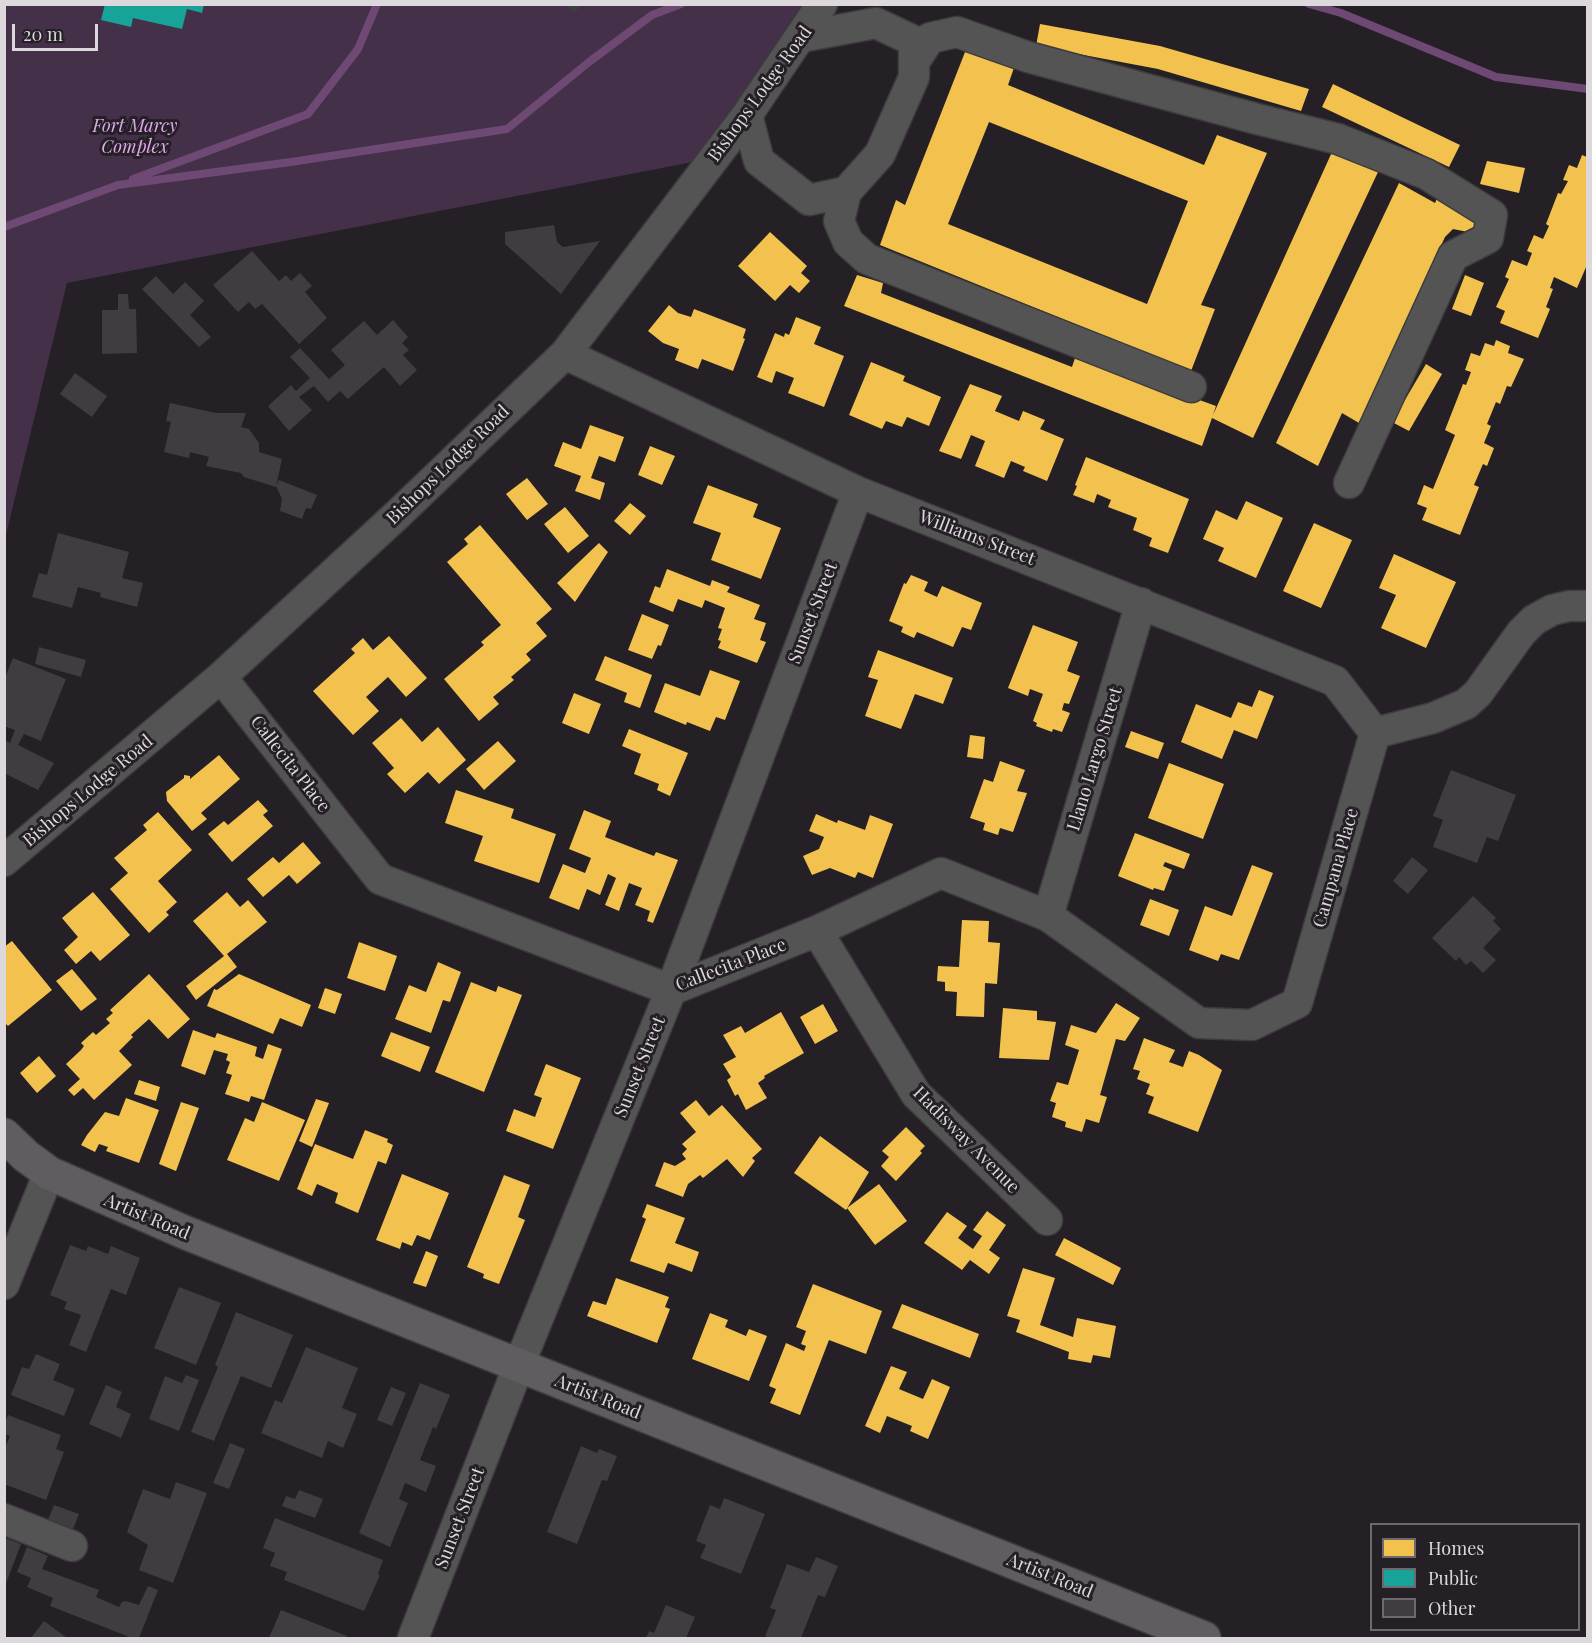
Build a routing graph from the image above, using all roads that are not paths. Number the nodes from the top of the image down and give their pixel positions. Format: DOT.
graph roads {
  1 [pos="822,4"];
  2 [pos="801,38"];
  3 [pos="914,62"];
  4 [pos="747,115"];
  5 [pos="846,192"];
  6 [pos="565,354"];
  7 [pos="1191,387"];
  8 [pos="1348,483"];
  9 [pos="858,492"];
  10 [pos="1142,603"];
  11 [pos="1587,606"];
  12 [pos="221,677"];
  13 [pos="1375,733"];
  14 [pos="4,861"];
  15 [pos="1048,916"];
  16 [pos="817,931"];
  17 [pos="671,990"];
  18 [pos="1297,1002"];
  19 [pos="4,1135"];
  20 [pos="49,1173"];
  21 [pos="1047,1220"];
  22 [pos="4,1284"];
  23 [pos="519,1365"];
  24 [pos="4,1519"];
  25 [pos="72,1546"];
  26 [pos="413,1638"];
  27 [pos="1204,1638"];
  1 -- 2 [label="street, Bishops Lodge Road"];
  2 -- 3 [label="street"];
  2 -- 4 [label="street, Bishops Lodge Road"];
  3 -- 5 [label="street"];
  3 -- 8 [label="street"];
  4 -- 5 [label="street"];
  4 -- 6 [label="street, Bishops Lodge Road"];
  5 -- 7 [label="street"];
  6 -- 9 [label="street, Williams Street"];
  6 -- 12 [label="street, Bishops Lodge Road"];
  9 -- 10 [label="street, Williams Street"];
  9 -- 17 [label="street, Sunset Street"];
  10 -- 13 [label="street, Williams Street"];
  10 -- 15 [label="street, Llano Largo Street"];
  11 -- 13 [label="street"];
  12 -- 14 [label="street, Bishops Lodge Road"];
  12 -- 17 [label="street, Callecita Place"];
  13 -- 18 [label="street, Campana Place"];
  15 -- 16 [label="street, Callecita Place"];
  15 -- 18 [label="street, Callecita Place"];
  16 -- 17 [label="street, Callecita Place"];
  16 -- 21 [label="street, Hadisway Avenue"];
  17 -- 23 [label="street, Sunset Street"];
  19 -- 20 [label="main road, Artist Road"];
  20 -- 22 [label="street"];
  20 -- 23 [label="main road, Artist Road"];
  23 -- 26 [label="street, Sunset Street"];
  23 -- 27 [label="main road, Artist Road"];
  24 -- 25 [label="street"];
}
